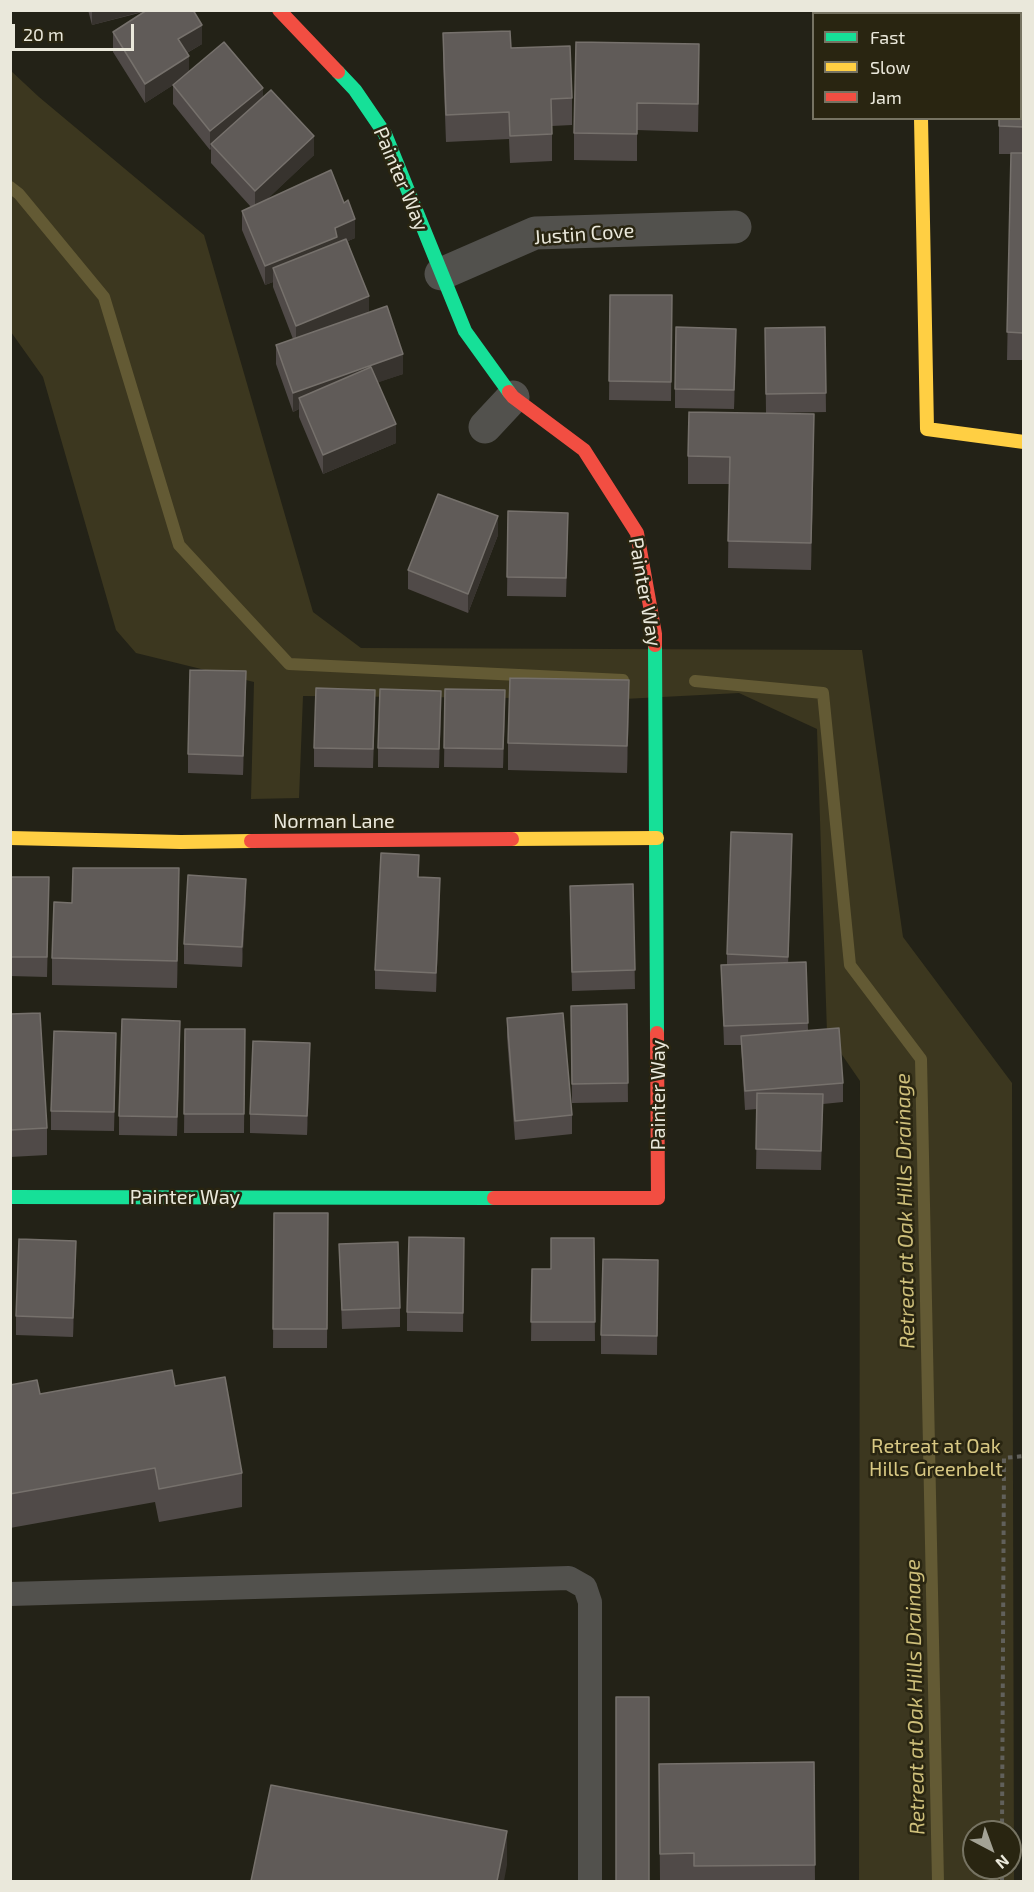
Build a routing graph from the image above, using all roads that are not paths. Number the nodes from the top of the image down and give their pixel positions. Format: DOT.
graph roads {
  1 [pos="279,10"];
  2 [pos="921,120"];
  3 [pos="735,227"];
  4 [pos="441,274"];
  5 [pos="513,397"];
  6 [pos="485,427"];
  7 [pos="1023,442"];
  8 [pos="10,838"];
  9 [pos="657,838"];
  10 [pos="10,1197"];
  11 [pos="10,1594"];
  12 [pos="590,1881"];
  1 -- 4 [label="street, Painter Way"];
  2 -- 7 [label="street"];
  3 -- 4 [label="street, Justin Cove"];
  4 -- 5 [label="street, Painter Way"];
  5 -- 6 [label="street"];
  5 -- 9 [label="street, Painter Way"];
  8 -- 9 [label="street, Norman Lane"];
  9 -- 10 [label="street, Painter Way"];
  11 -- 12 [label="lane"];
}
